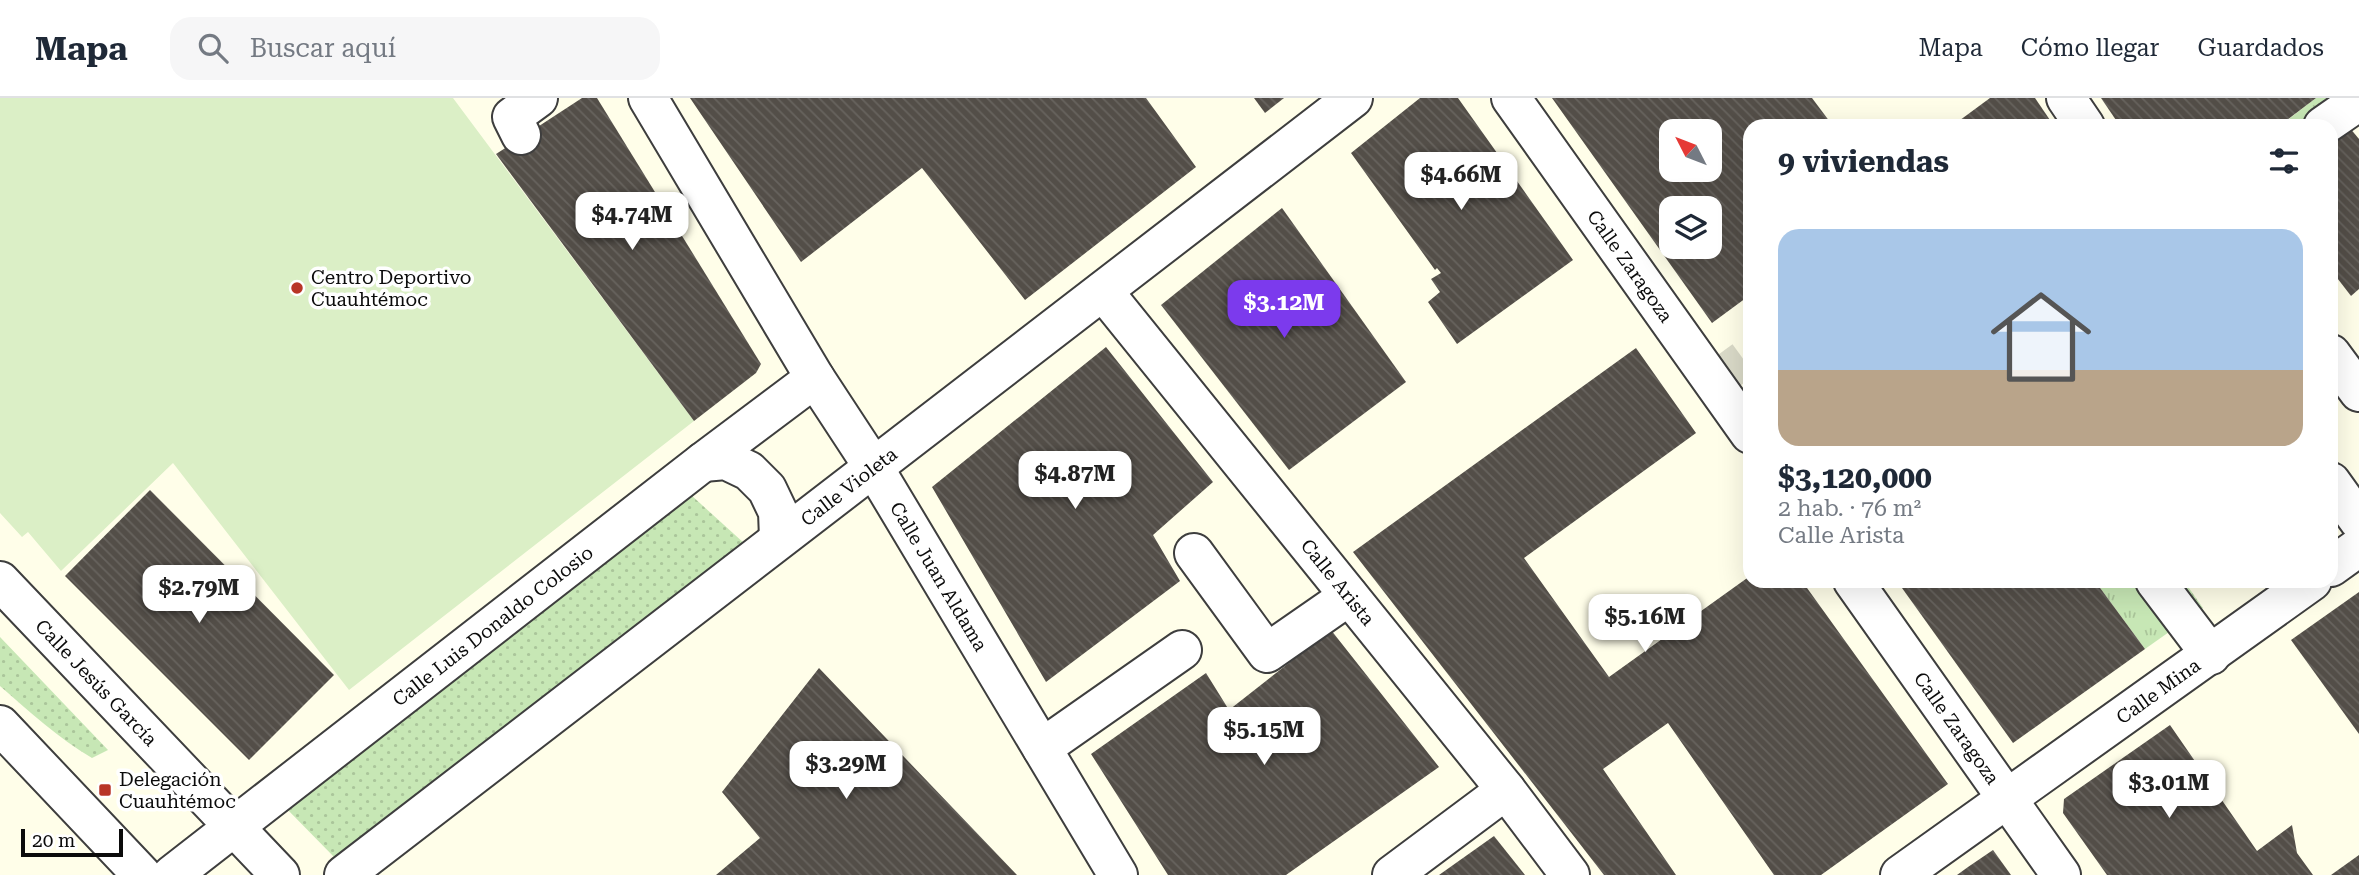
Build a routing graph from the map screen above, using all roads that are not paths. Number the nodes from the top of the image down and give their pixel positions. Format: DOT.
graph roads {
  1 [pos="538,98"];
  2 [pos="648,98"];
  3 [pos="1353,98"];
  4 [pos="1511,98"];
  5 [pos="2066,98"];
  6 [pos="2359,101"];
  7 [pos="2080,119"];
  8 [pos="2333,119"];
  9 [pos="521,135"];
  10 [pos="1103,291"];
  11 [pos="816,378"];
  12 [pos="1743,424"];
  13 [pos="703,462"];
  14 [pos="874,468"];
  15 [pos="2338,492"];
  16 [pos="2359,521"];
  17 [pos="779,538"];
  18 [pos="2359,547"];
  19 [pos="1194,553"];
  20 [pos="2338,562"];
  21 [pos="0,581"];
  22 [pos="1858,588"];
  23 [pos="2160,588"];
  24 [pos="2302,588"];
  25 [pos="1349,596"];
  26 [pos="1182,650"];
  27 [pos="2211,655"];
  28 [pos="0,725"];
  29 [pos="1042,748"];
  30 [pos="1506,790"];
  31 [pos="2008,800"];
  32 [pos="233,827"];
  33 [pos="142,875"];
  34 [pos="172,875"];
  35 [pos="280,875"];
  36 [pos="344,875"];
  37 [pos="1118,875"];
  38 [pos="1392,875"];
  39 [pos="1570,875"];
  40 [pos="1900,875"];
  41 [pos="2061,875"];
  1 -- 9 [label="street"];
  2 -- 11 [label="street, Calle Juan Aldama"];
  3 -- 10 [label="street, Calle Violeta"];
  4 -- 12 [label="street, Calle Zaragoza"];
  5 -- 7 [label="street"];
  6 -- 8 [label="street"];
  10 -- 14 [label="street, Calle Violeta"];
  10 -- 25 [label="street, Calle Arista"];
  11 -- 13 [label="street, Calle Luis Donaldo Colosio"];
  11 -- 14 [label="street, Calle Juan Aldama"];
  13 -- 17 [label="street"];
  13 -- 32 [label="street, Calle Luis Donaldo Colosio"];
  14 -- 17 [label="street, Calle Violeta"];
  14 -- 29 [label="street, Calle Juan Aldama"];
  15 -- 16 [label="street"];
  17 -- 36 [label="street, Calle Violeta"];
  18 -- 20 [label="street"];
  19 -- 25 [label="street"];
  21 -- 32 [label="street, Calle Jesús García"];
  22 -- 31 [label="street, Calle Zaragoza"];
  23 -- 27 [label="street"];
  24 -- 27 [label="street, Calle Mina"];
  25 -- 30 [label="street, Calle Arista"];
  26 -- 29 [label="street"];
  27 -- 31 [label="street, Calle Mina"];
  28 -- 33 [label="street"];
  29 -- 37 [label="street, Calle Juan Aldama"];
  30 -- 38 [label="street"];
  30 -- 39 [label="street, Calle Arista"];
  31 -- 40 [label="street, Calle Mina"];
  31 -- 41 [label="street, Calle Zaragoza"];
  32 -- 34 [label="street, Calle Luis Donaldo Colosio"];
  32 -- 35 [label="street, Calle Jesús García"];
}
